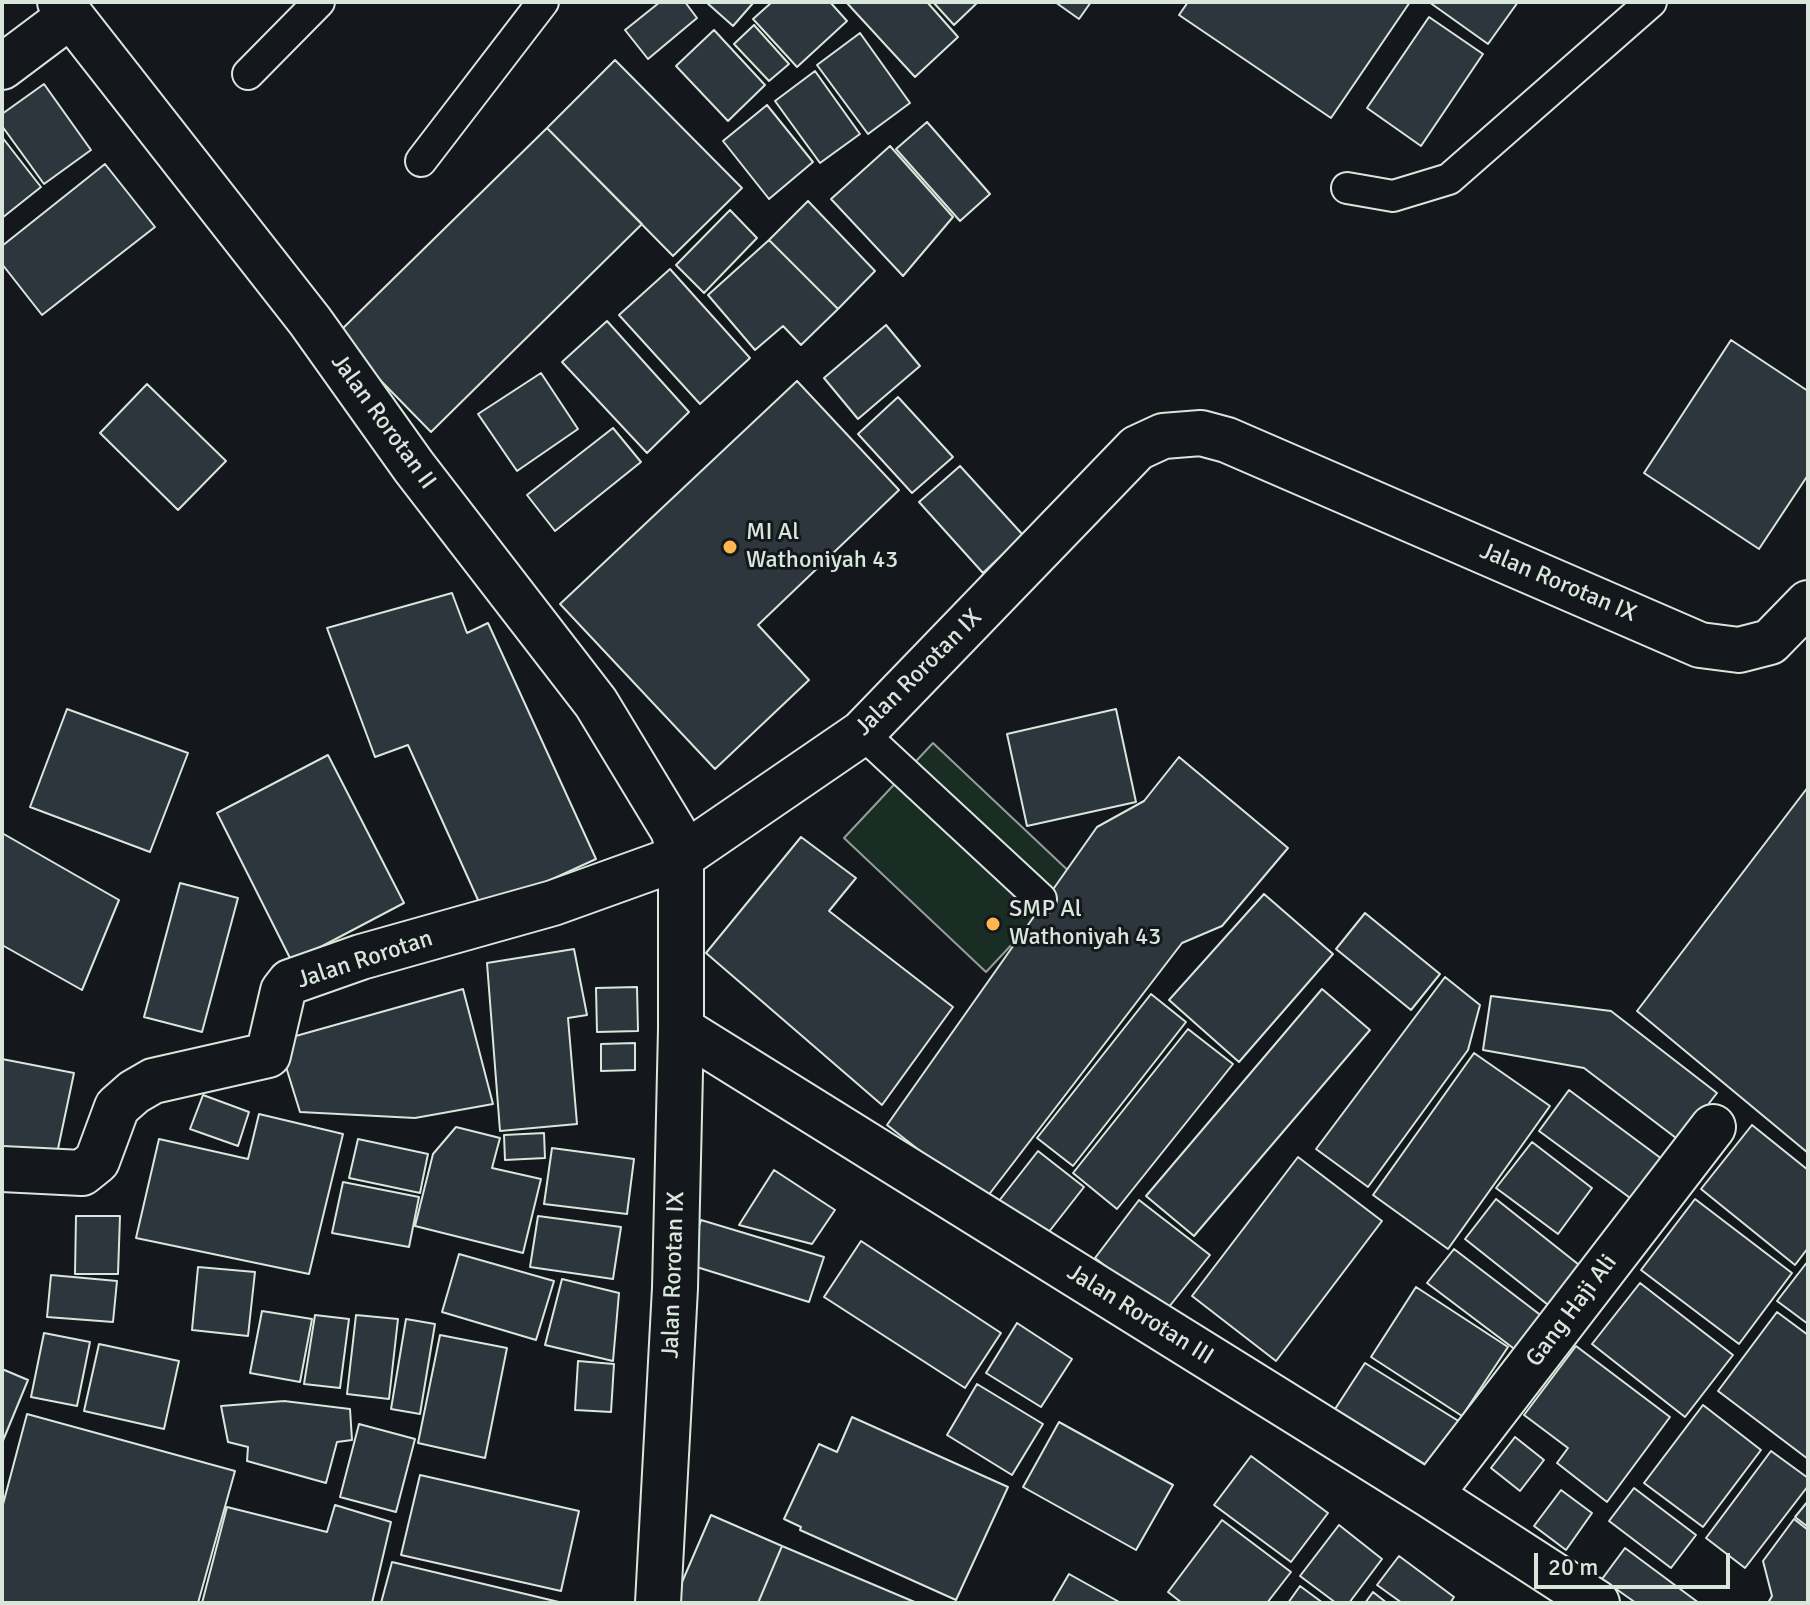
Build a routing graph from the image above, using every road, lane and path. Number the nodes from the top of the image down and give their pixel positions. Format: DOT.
graph roads {
  1 [pos="319,2"];
  2 [pos="543,2"];
  3 [pos="1651,2"];
  4 [pos="65,9"];
  5 [pos="2,67"];
  6 [pos="248,74"];
  7 [pos="421,161"];
  8 [pos="1347,188"];
  9 [pos="1808,603"];
  10 [pos="862,733"];
  11 [pos="681,857"];
  12 [pos="1041,899"];
  13 [pos="681,1029"];
  14 [pos="1713,1127"];
  15 [pos="2,1169"];
  16 [pos="1430,1495"];
  17 [pos="658,1603"];
  18 [pos="1597,1603"];
  1 -- 6 [label="lane"];
  2 -- 7 [label="lane"];
  3 -- 8 [label="lane"];
  4 -- 5 [label="street"];
  4 -- 11 [label="street, Jalan Rorotan II"];
  9 -- 10 [label="street, Jalan Rorotan IX"];
  10 -- 11 [label="street, Jalan Rorotan IX"];
  10 -- 12 [label="lane"];
  11 -- 13 [label="street, Jalan Rorotan IX"];
  11 -- 15 [label="street, Jalan Rorotan"];
  13 -- 16 [label="street, Jalan Rorotan III"];
  13 -- 17 [label="street, Jalan Rorotan IX"];
  14 -- 16 [label="street, Gang Haji Ali"];
  16 -- 18 [label="street, Jalan Rorotan III"];
}
